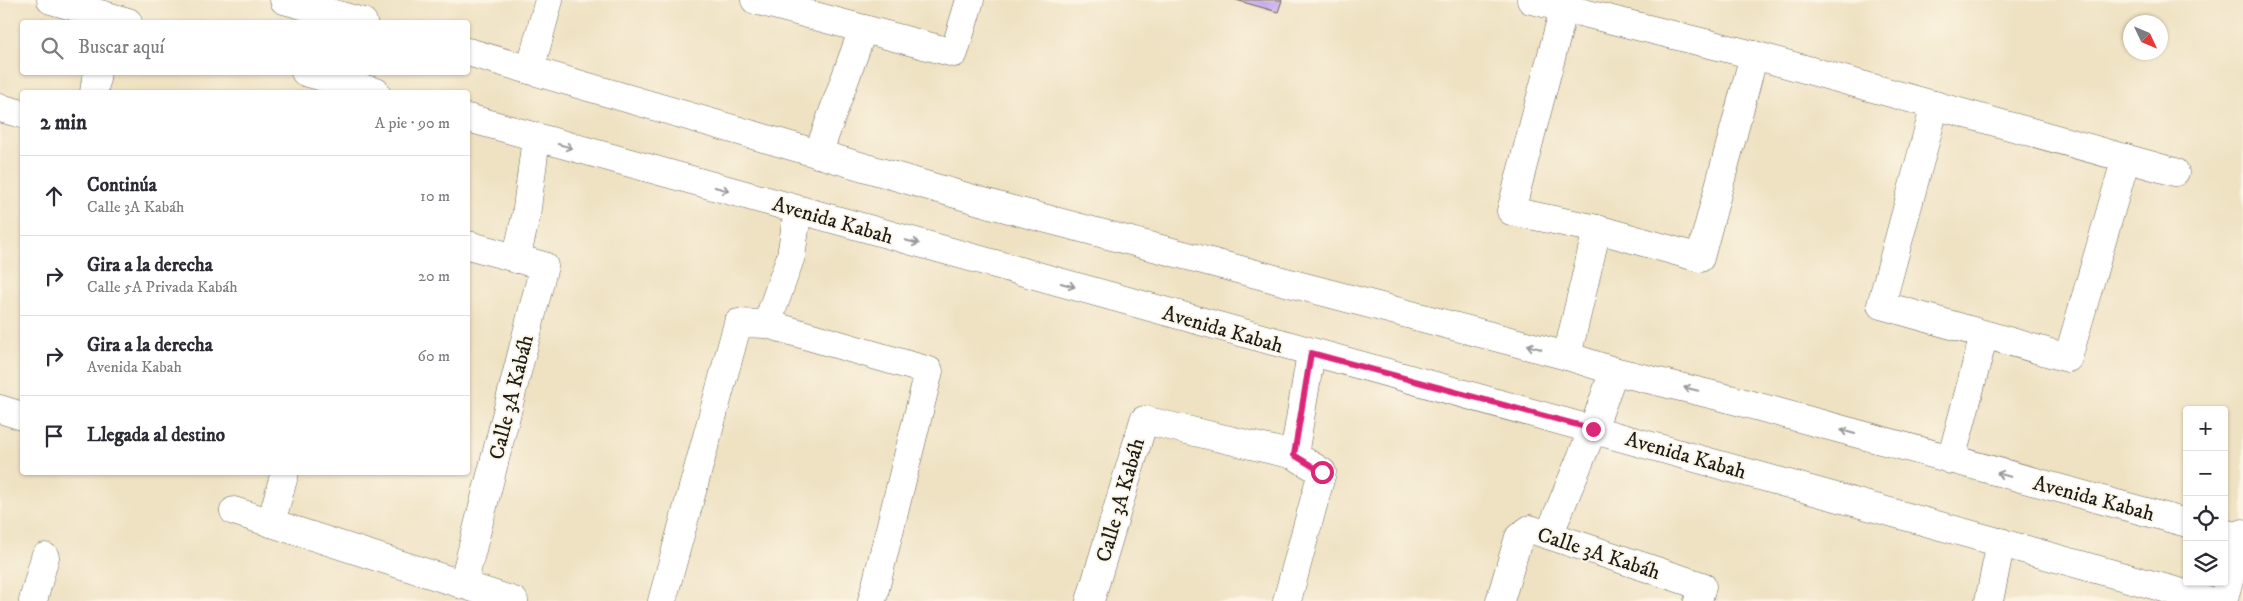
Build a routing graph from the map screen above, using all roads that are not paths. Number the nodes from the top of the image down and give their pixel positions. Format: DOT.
graph roads {
  1 [pos="51,0"];
  2 [pos="284,0"];
  3 [pos="549,0"];
  4 [pos="755,0"];
  5 [pos="970,0"];
  6 [pos="1531,0"];
  7 [pos="1564,8"];
  8 [pos="114,15"];
  9 [pos="356,20"];
  10 [pos="863,29"];
  11 [pos="470,53"];
  12 [pos="1754,55"];
  13 [pos="530,70"];
  14 [pos="97,75"];
  15 [pos="316,75"];
  16 [pos="94,90"];
  17 [pos="369,90"];
  18 [pos="1935,105"];
  19 [pos="0,108"];
  20 [pos="20,113"];
  21 [pos="470,119"];
  22 [pos="536,138"];
  23 [pos="818,154"];
  24 [pos="2126,158"];
  25 [pos="2175,172"];
  26 [pos="798,210"];
  27 [pos="1597,229"];
  28 [pos="470,246"];
  29 [pos="516,259"];
  30 [pos="767,324"];
  31 [pos="1984,334"];
  32 [pos="1311,353"];
  33 [pos="1567,356"];
  34 [pos="1614,371"];
  35 [pos="0,409"];
  36 [pos="20,415"];
  37 [pos="1593,429"];
  38 [pos="1294,455"];
  39 [pos="1951,460"];
  40 [pos="284,475"];
  41 [pos="234,511"];
  42 [pos="2183,522"];
  43 [pos="271,523"];
  44 [pos="1549,535"];
  45 [pos="2238,535"];
  46 [pos="2001,542"];
  47 [pos="45,557"];
  48 [pos="463,585"];
  49 [pos="33,601"];
  50 [pos="514,601"];
  51 [pos="662,601"];
  52 [pos="872,601"];
  53 [pos="1090,601"];
  54 [pos="1287,601"];
  55 [pos="1500,601"];
  56 [pos="1698,601"];
  57 [pos="1988,601"];
  58 [pos="2211,601"];
  59 [pos="2223,601"];
  1 -- 8 [label="street"];
  2 -- 9 [label="street"];
  3 -- 13 [label="street"];
  4 -- 10 [label="street"];
  5 -- 10 [label="street"];
  6 -- 7 [label="street"];
  7 -- 12 [label="street"];
  7 -- 27 [label="street"];
  10 -- 23 [label="street"];
  11 -- 13 [label="street, Avenida Kabah"];
  12 -- 18 [label="street"];
  12 -- 27 [label="street"];
  13 -- 23 [label="street, Avenida Kabah"];
  14 -- 16 [label="street"];
  15 -- 17 [label="street"];
  18 -- 24 [label="street"];
  18 -- 31 [label="street"];
  19 -- 20 [label="street"];
  21 -- 22 [label="street, Avenida Kabah"];
  22 -- 26 [label="street, Avenida Kabah, one-way"];
  22 -- 29 [label="street"];
  33 -- 23 [label="street, Avenida Kabah, one-way"];
  24 -- 25 [label="street"];
  24 -- 31 [label="street"];
  26 -- 30 [label="street"];
  26 -- 32 [label="street, Avenida Kabah, one-way"];
  27 -- 33 [label="street"];
  28 -- 29 [label="street, Calle 3A Kabáh"];
  29 -- 48 [label="street, Calle 3A Kabáh"];
  30 -- 51 [label="street"];
  30 -- 52 [label="street"];
  31 -- 39 [label="street"];
  32 -- 37 [label="street, Avenida Kabah"];
  32 -- 38 [label="street"];
  33 -- 34 [label="street, Avenida Kabah"];
  34 -- 37 [label="street"];
  39 -- 34 [label="street, Avenida Kabah, one-way"];
  35 -- 36 [label="street"];
  37 -- 44 [label="street"];
  37 -- 46 [label="street, Avenida Kabah"];
  38 -- 53 [label="street, Calle 3A Kabáh"];
  38 -- 54 [label="street, Calle 3A Kabáh"];
  42 -- 39 [label="street, Avenida Kabah, one-way"];
  40 -- 43 [label="street"];
  41 -- 43 [label="street"];
  43 -- 48 [label="street"];
  44 -- 55 [label="street, Calle 3A Kabáh"];
  44 -- 56 [label="street, Calle 3A Kabáh"];
  45 -- 59 [label="street"];
  46 -- 57 [label="street"];
  46 -- 58 [label="street, Avenida Kabah"];
  47 -- 49 [label="street"];
  48 -- 50 [label="street"];
}
